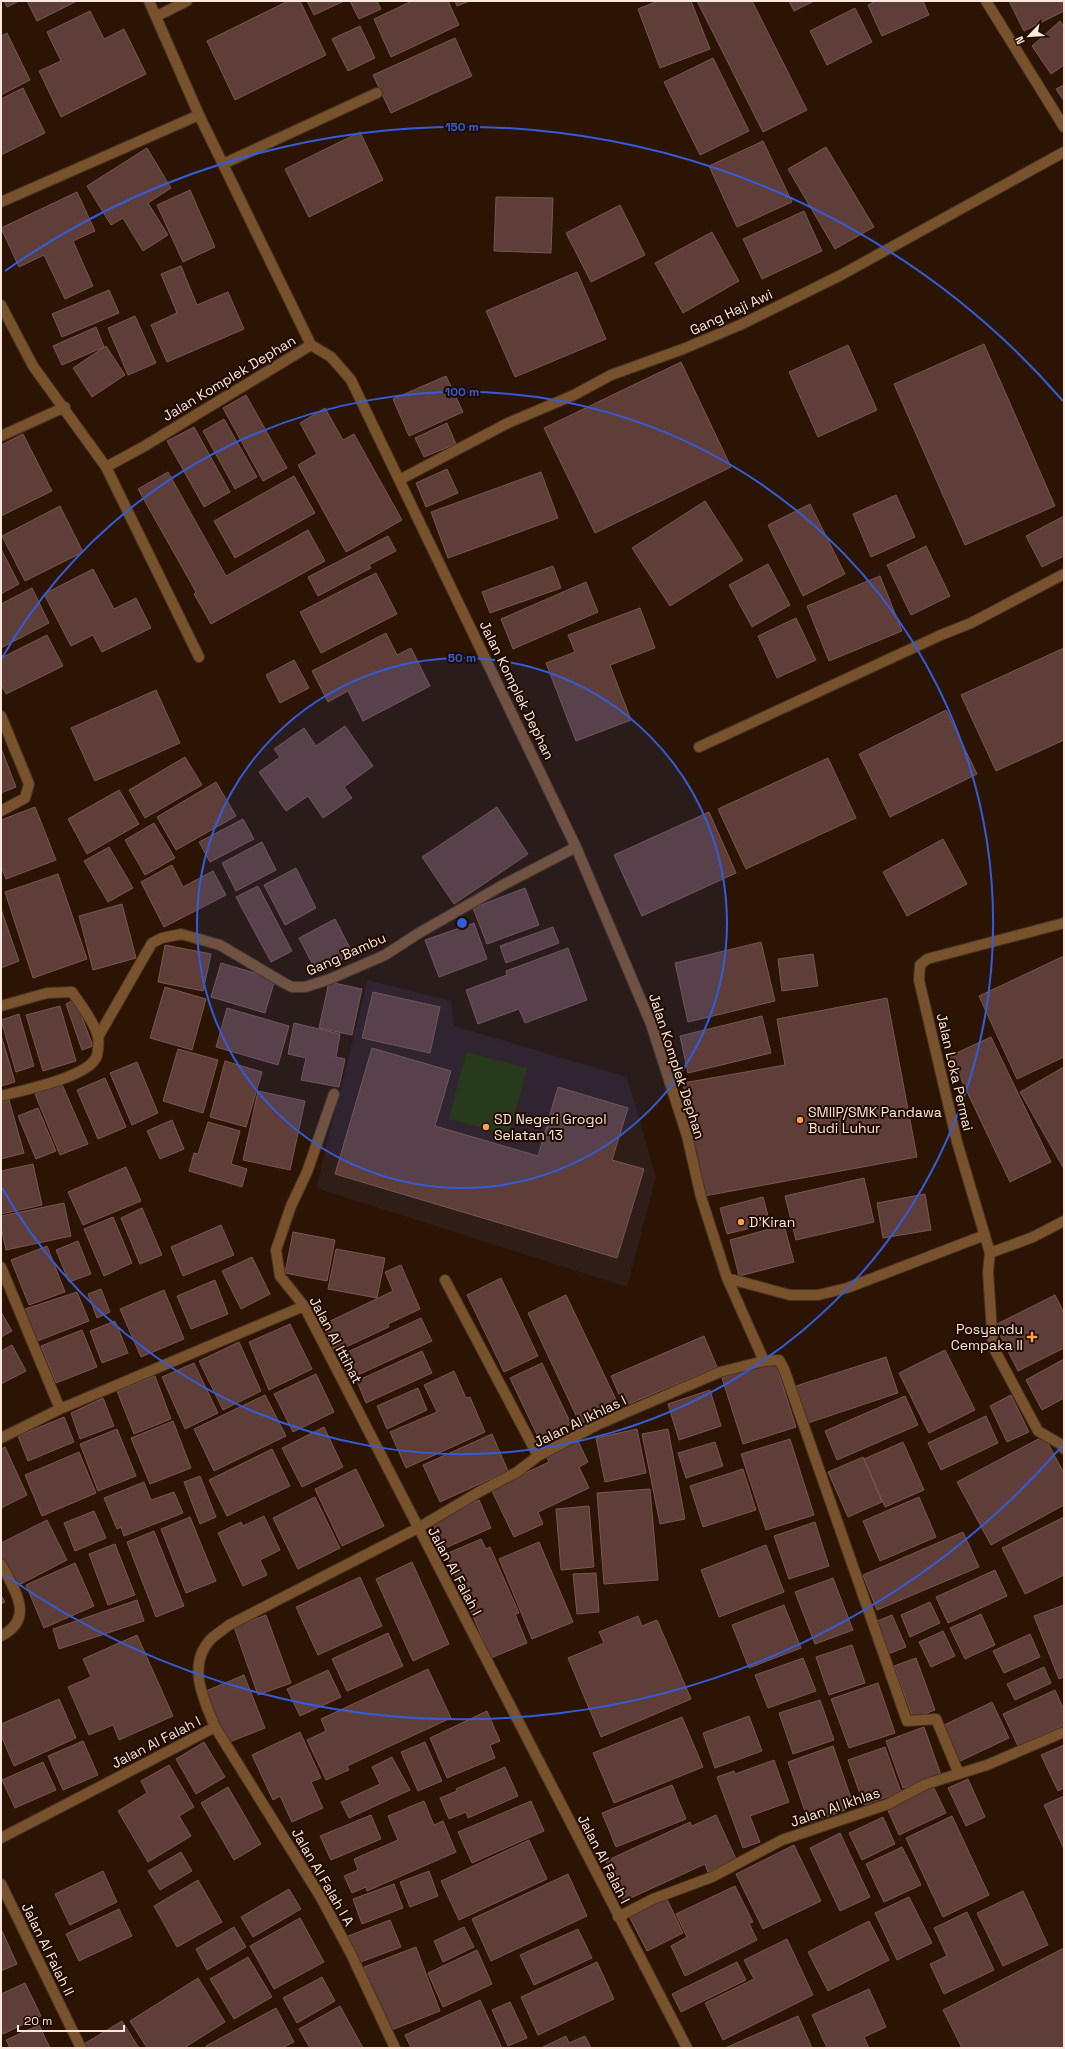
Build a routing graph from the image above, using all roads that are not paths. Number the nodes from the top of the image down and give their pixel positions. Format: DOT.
graph roads {
  1 [pos="149,1"];
  2 [pos="187,1"];
  3 [pos="986,1"];
  4 [pos="157,16"];
  5 [pos="377,93"];
  6 [pos="199,114"];
  7 [pos="1064,127"];
  8 [pos="1064,152"];
  9 [pos="223,164"];
  10 [pos="1,202"];
  11 [pos="1,305"];
  12 [pos="311,345"];
  13 [pos="65,407"];
  14 [pos="1,436"];
  15 [pos="106,467"];
  16 [pos="401,479"];
  17 [pos="1064,574"];
  18 [pos="199,657"];
  19 [pos="1,716"];
  20 [pos="699,747"];
  21 [pos="1,811"];
  22 [pos="576,846"];
  23 [pos="1064,923"];
  24 [pos="1,1006"];
  25 [pos="98,1037"];
  26 [pos="334,1094"];
  27 [pos="1,1096"];
  28 [pos="1064,1221"];
  29 [pos="985,1235"];
  30 [pos="990,1253"];
  31 [pos="1,1267"];
  32 [pos="727,1278"];
  33 [pos="445,1280"];
  34 [pos="304,1306"];
  35 [pos="764,1360"];
  36 [pos="60,1409"];
  37 [pos="1,1438"];
  38 [pos="1064,1449"];
  39 [pos="538,1456"];
  40 [pos="418,1528"];
  41 [pos="1,1564"];
  42 [pos="1,1636"];
  43 [pos="215,1727"];
  44 [pos="1064,1732"];
  45 [pos="959,1774"];
  46 [pos="1,1838"];
  47 [pos="1,1884"];
  48 [pos="618,1917"];
  49 [pos="81,2048"];
  50 [pos="395,2048"];
  51 [pos="687,2048"];
  1 -- 4 [label="street"];
  2 -- 4 [label="street"];
  3 -- 7 [label="street"];
  4 -- 6 [label="street"];
  5 -- 9 [label="street"];
  6 -- 9 [label="street"];
  6 -- 10 [label="street"];
  8 -- 16 [label="street, Gang Haji Awi"];
  9 -- 12 [label="street"];
  11 -- 13 [label="street"];
  12 -- 15 [label="street, Jalan Komplek Dephan"];
  12 -- 16 [label="street, Jalan Komplek Dephan"];
  13 -- 14 [label="street"];
  13 -- 15 [label="street"];
  15 -- 18 [label="street"];
  16 -- 22 [label="street, Jalan Komplek Dephan"];
  17 -- 20 [label="street"];
  19 -- 21 [label="street"];
  22 -- 25 [label="street, Gang Bambu"];
  22 -- 32 [label="street, Jalan Komplek Dephan"];
  23 -- 29 [label="street, Jalan Loka Permai"];
  24 -- 25 [label="street"];
  25 -- 27 [label="street"];
  26 -- 34 [label="street, Jalan Al Ittihat"];
  28 -- 30 [label="street"];
  29 -- 30 [label="street, Jalan Loka Permai"];
  29 -- 32 [label="street"];
  30 -- 38 [label="street"];
  31 -- 36 [label="street"];
  32 -- 35 [label="street, Jalan Komplek Dephan"];
  33 -- 39 [label="street"];
  34 -- 36 [label="street"];
  34 -- 40 [label="street, Jalan Al Ittihat"];
  35 -- 39 [label="street, Jalan Al Ikhlas I"];
  35 -- 45 [label="street"];
  36 -- 37 [label="street"];
  39 -- 40 [label="street, Jalan Al Ikhlas I"];
  40 -- 43 [label="street, Jalan Al Falah I"];
  40 -- 48 [label="street, Jalan Al Falah I"];
  41 -- 42 [label="street"];
  43 -- 46 [label="street, Jalan Al Falah I"];
  43 -- 50 [label="street, Jalan Al Falah I A"];
  44 -- 45 [label="street, Jalan Al Ikhlas"];
  45 -- 48 [label="street, Jalan Al Ikhlas"];
  47 -- 49 [label="street, Jalan Al Falah II"];
  48 -- 51 [label="street, Jalan Al Falah I"];
}
